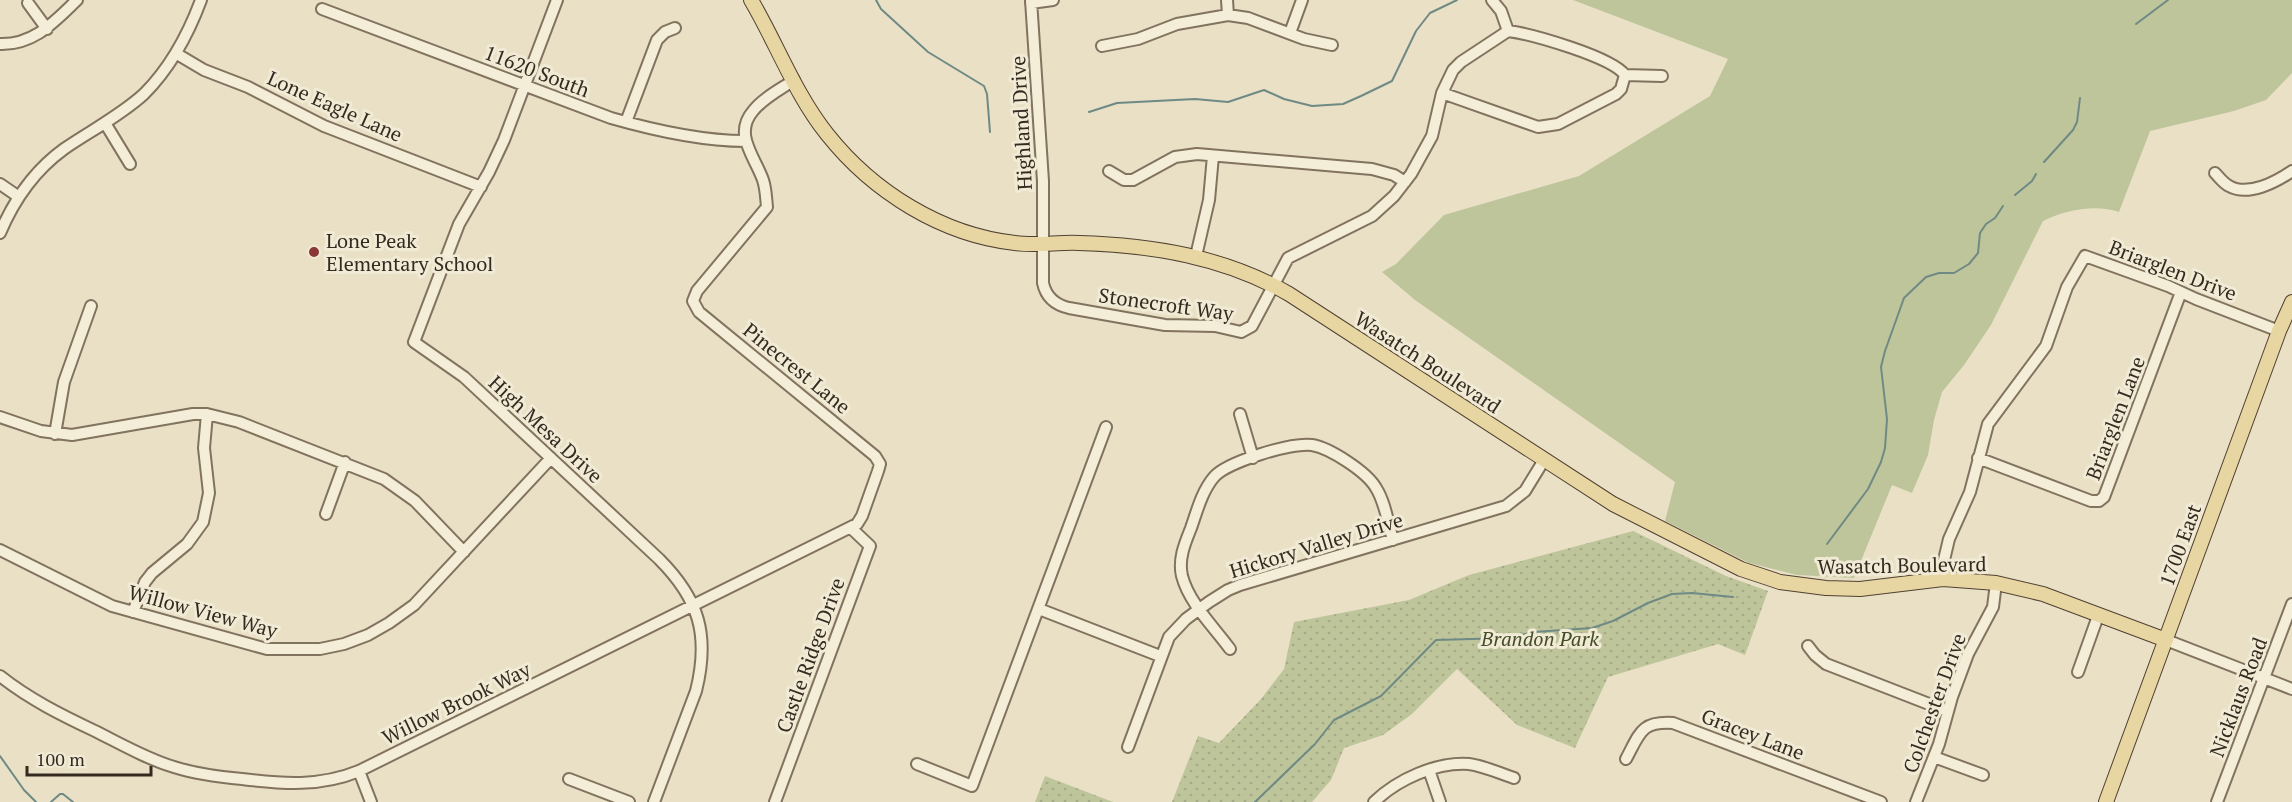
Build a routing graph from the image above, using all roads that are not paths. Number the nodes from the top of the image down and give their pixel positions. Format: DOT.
graph roads {
  1 [pos="77,0"];
  2 [pos="201,0"];
  3 [pos="557,0"];
  4 [pos="751,0"];
  5 [pos="1053,0"];
  6 [pos="1227,0"];
  7 [pos="1302,0"];
  8 [pos="1492,0"];
  9 [pos="1031,1"];
  10 [pos="28,3"];
  11 [pos="322,9"];
  12 [pos="1228,15"];
  13 [pos="675,28"];
  14 [pos="47,29"];
  15 [pos="1509,31"];
  16 [pos="1290,33"];
  17 [pos="0,44"];
  18 [pos="1332,45"];
  19 [pos="1102,46"];
  20 [pos="177,54"];
  21 [pos="1625,75"];
  22 [pos="1662,76"];
  23 [pos="794,80"];
  24 [pos="525,85"];
  25 [pos="1442,93"];
  26 [pos="626,122"];
  27 [pos="105,123"];
  28 [pos="745,141"];
  29 [pos="1213,156"];
  30 [pos="130,164"];
  31 [pos="1108,171"];
  32 [pos="2292,171"];
  33 [pos="2215,173"];
  34 [pos="1405,182"];
  35 [pos="0,184"];
  36 [pos="481,187"];
  37 [pos="19,197"];
  38 [pos="0,233"];
  39 [pos="1043,245"];
  40 [pos="1196,256"];
  41 [pos="1273,285"];
  42 [pos="2181,292"];
  43 [pos="2292,302"];
  44 [pos="91,306"];
  45 [pos="2279,331"];
  46 [pos="207,414"];
  47 [pos="1240,414"];
  48 [pos="0,417"];
  49 [pos="1106,427"];
  50 [pos="55,434"];
  51 [pos="551,458"];
  52 [pos="1253,458"];
  53 [pos="1978,458"];
  54 [pos="1544,460"];
  55 [pos="345,462"];
  56 [pos="326,514"];
  57 [pos="851,528"];
  58 [pos="1393,540"];
  59 [pos="0,550"];
  60 [pos="464,552"];
  61 [pos="1942,579"];
  62 [pos="1996,583"];
  63 [pos="2292,604"];
  64 [pos="694,605"];
  65 [pos="1039,609"];
  66 [pos="1200,609"];
  67 [pos="132,612"];
  68 [pos="2098,616"];
  69 [pos="2166,640"];
  70 [pos="1808,646"];
  71 [pos="1230,649"];
  72 [pos="1160,656"];
  73 [pos="2078,672"];
  74 [pos="0,676"];
  75 [pos="2264,678"];
  76 [pos="2292,689"];
  77 [pos="1947,711"];
  78 [pos="1128,747"];
  79 [pos="1934,757"];
  80 [pos="1626,759"];
  81 [pos="917,764"];
  82 [pos="1429,770"];
  83 [pos="359,771"];
  84 [pos="1983,775"];
  85 [pos="1514,778"];
  86 [pos="569,779"];
  87 [pos="371,802"];
  88 [pos="628,802"];
  89 [pos="654,802"];
  90 [pos="775,802"];
  91 [pos="1374,802"];
  92 [pos="1440,802"];
  93 [pos="1881,802"];
  94 [pos="1916,802"];
  95 [pos="2106,802"];
  96 [pos="2217,802"];
  1 -- 14 [label="street"];
  2 -- 20 [label="street"];
  3 -- 24 [label="street, High Mesa Drive"];
  4 -- 23 [label="main road, Wasatch Boulevard"];
  5 -- 9 [label="street"];
  6 -- 12 [label="street"];
  7 -- 16 [label="street"];
  8 -- 15 [label="street"];
  9 -- 39 [label="street, Highland Drive"];
  10 -- 14 [label="street"];
  11 -- 24 [label="street, 11620 South"];
  12 -- 16 [label="street"];
  12 -- 19 [label="street"];
  13 -- 26 [label="street"];
  14 -- 17 [label="street"];
  15 -- 21 [label="street"];
  15 -- 25 [label="street, Stonecroft Way"];
  16 -- 18 [label="street"];
  20 -- 27 [label="street"];
  20 -- 36 [label="street, Lone Eagle Lane"];
  21 -- 22 [label="street"];
  21 -- 25 [label="street"];
  23 -- 28 [label="street"];
  23 -- 39 [label="main road, Wasatch Boulevard"];
  24 -- 26 [label="street, 11620 South"];
  24 -- 36 [label="street, High Mesa Drive"];
  25 -- 34 [label="street, Stonecroft Way"];
  26 -- 28 [label="street, 11620 South"];
  27 -- 30 [label="street"];
  27 -- 37 [label="street"];
  28 -- 57 [label="street, Pinecrest Lane"];
  29 -- 31 [label="street"];
  29 -- 34 [label="street"];
  29 -- 40 [label="street"];
  32 -- 33 [label="street"];
  34 -- 41 [label="street, Stonecroft Way"];
  35 -- 37 [label="street"];
  36 -- 51 [label="street, High Mesa Drive"];
  37 -- 38 [label="street"];
  39 -- 40 [label="main road, Wasatch Boulevard"];
  39 -- 41 [label="street, Stonecroft Way"];
  40 -- 41 [label="main road, Wasatch Boulevard"];
  41 -- 54 [label="main road, Wasatch Boulevard"];
  42 -- 45 [label="street, Briarglen Drive"];
  42 -- 53 [label="street, Briarglen Drive"];
  42 -- 53 [label="street, Briarglen Lane"];
  43 -- 45 [label="main road, 1700 East"];
  44 -- 50 [label="street"];
  45 -- 69 [label="main road, 1700 East"];
  46 -- 50 [label="street"];
  46 -- 55 [label="street"];
  46 -- 67 [label="street"];
  47 -- 52 [label="street"];
  48 -- 50 [label="street"];
  49 -- 65 [label="street"];
  51 -- 60 [label="street, Willow View Way"];
  51 -- 64 [label="street, High Mesa Drive"];
  52 -- 58 [label="street"];
  52 -- 66 [label="street"];
  53 -- 61 [label="street, Briarglen Drive"];
  54 -- 58 [label="street, Hickory Valley Drive"];
  54 -- 61 [label="main road, Wasatch Boulevard"];
  55 -- 56 [label="street"];
  55 -- 60 [label="street"];
  57 -- 64 [label="street, Willow Brook Way"];
  57 -- 90 [label="street, Castle Ridge Drive"];
  58 -- 66 [label="street, Hickory Valley Drive"];
  59 -- 67 [label="street, Willow View Way"];
  60 -- 67 [label="street, Willow View Way"];
  61 -- 62 [label="main road, Wasatch Boulevard"];
  62 -- 68 [label="main road, Wasatch Boulevard"];
  62 -- 77 [label="street, Colchester Drive"];
  63 -- 75 [label="street, Nicklaus Road"];
  64 -- 83 [label="street, Willow Brook Way"];
  64 -- 89 [label="street, High Mesa Drive"];
  65 -- 72 [label="street"];
  65 -- 81 [label="street"];
  66 -- 71 [label="street"];
  66 -- 72 [label="street, Hickory Valley Drive"];
  68 -- 69 [label="main road, Wasatch Boulevard"];
  68 -- 73 [label="street"];
  69 -- 75 [label="street"];
  69 -- 95 [label="main road, 1700 East"];
  70 -- 77 [label="street"];
  72 -- 78 [label="street, Hickory Valley Drive"];
  74 -- 83 [label="street, Willow Brook Way"];
  75 -- 76 [label="street"];
  75 -- 96 [label="street, Nicklaus Road"];
  77 -- 79 [label="street, Colchester Drive"];
  79 -- 84 [label="street"];
  79 -- 94 [label="street, Colchester Drive"];
  80 -- 93 [label="street, Gracey Lane"];
  82 -- 85 [label="street"];
  82 -- 91 [label="street"];
  82 -- 92 [label="street"];
  83 -- 87 [label="street"];
  86 -- 88 [label="street"];
}
